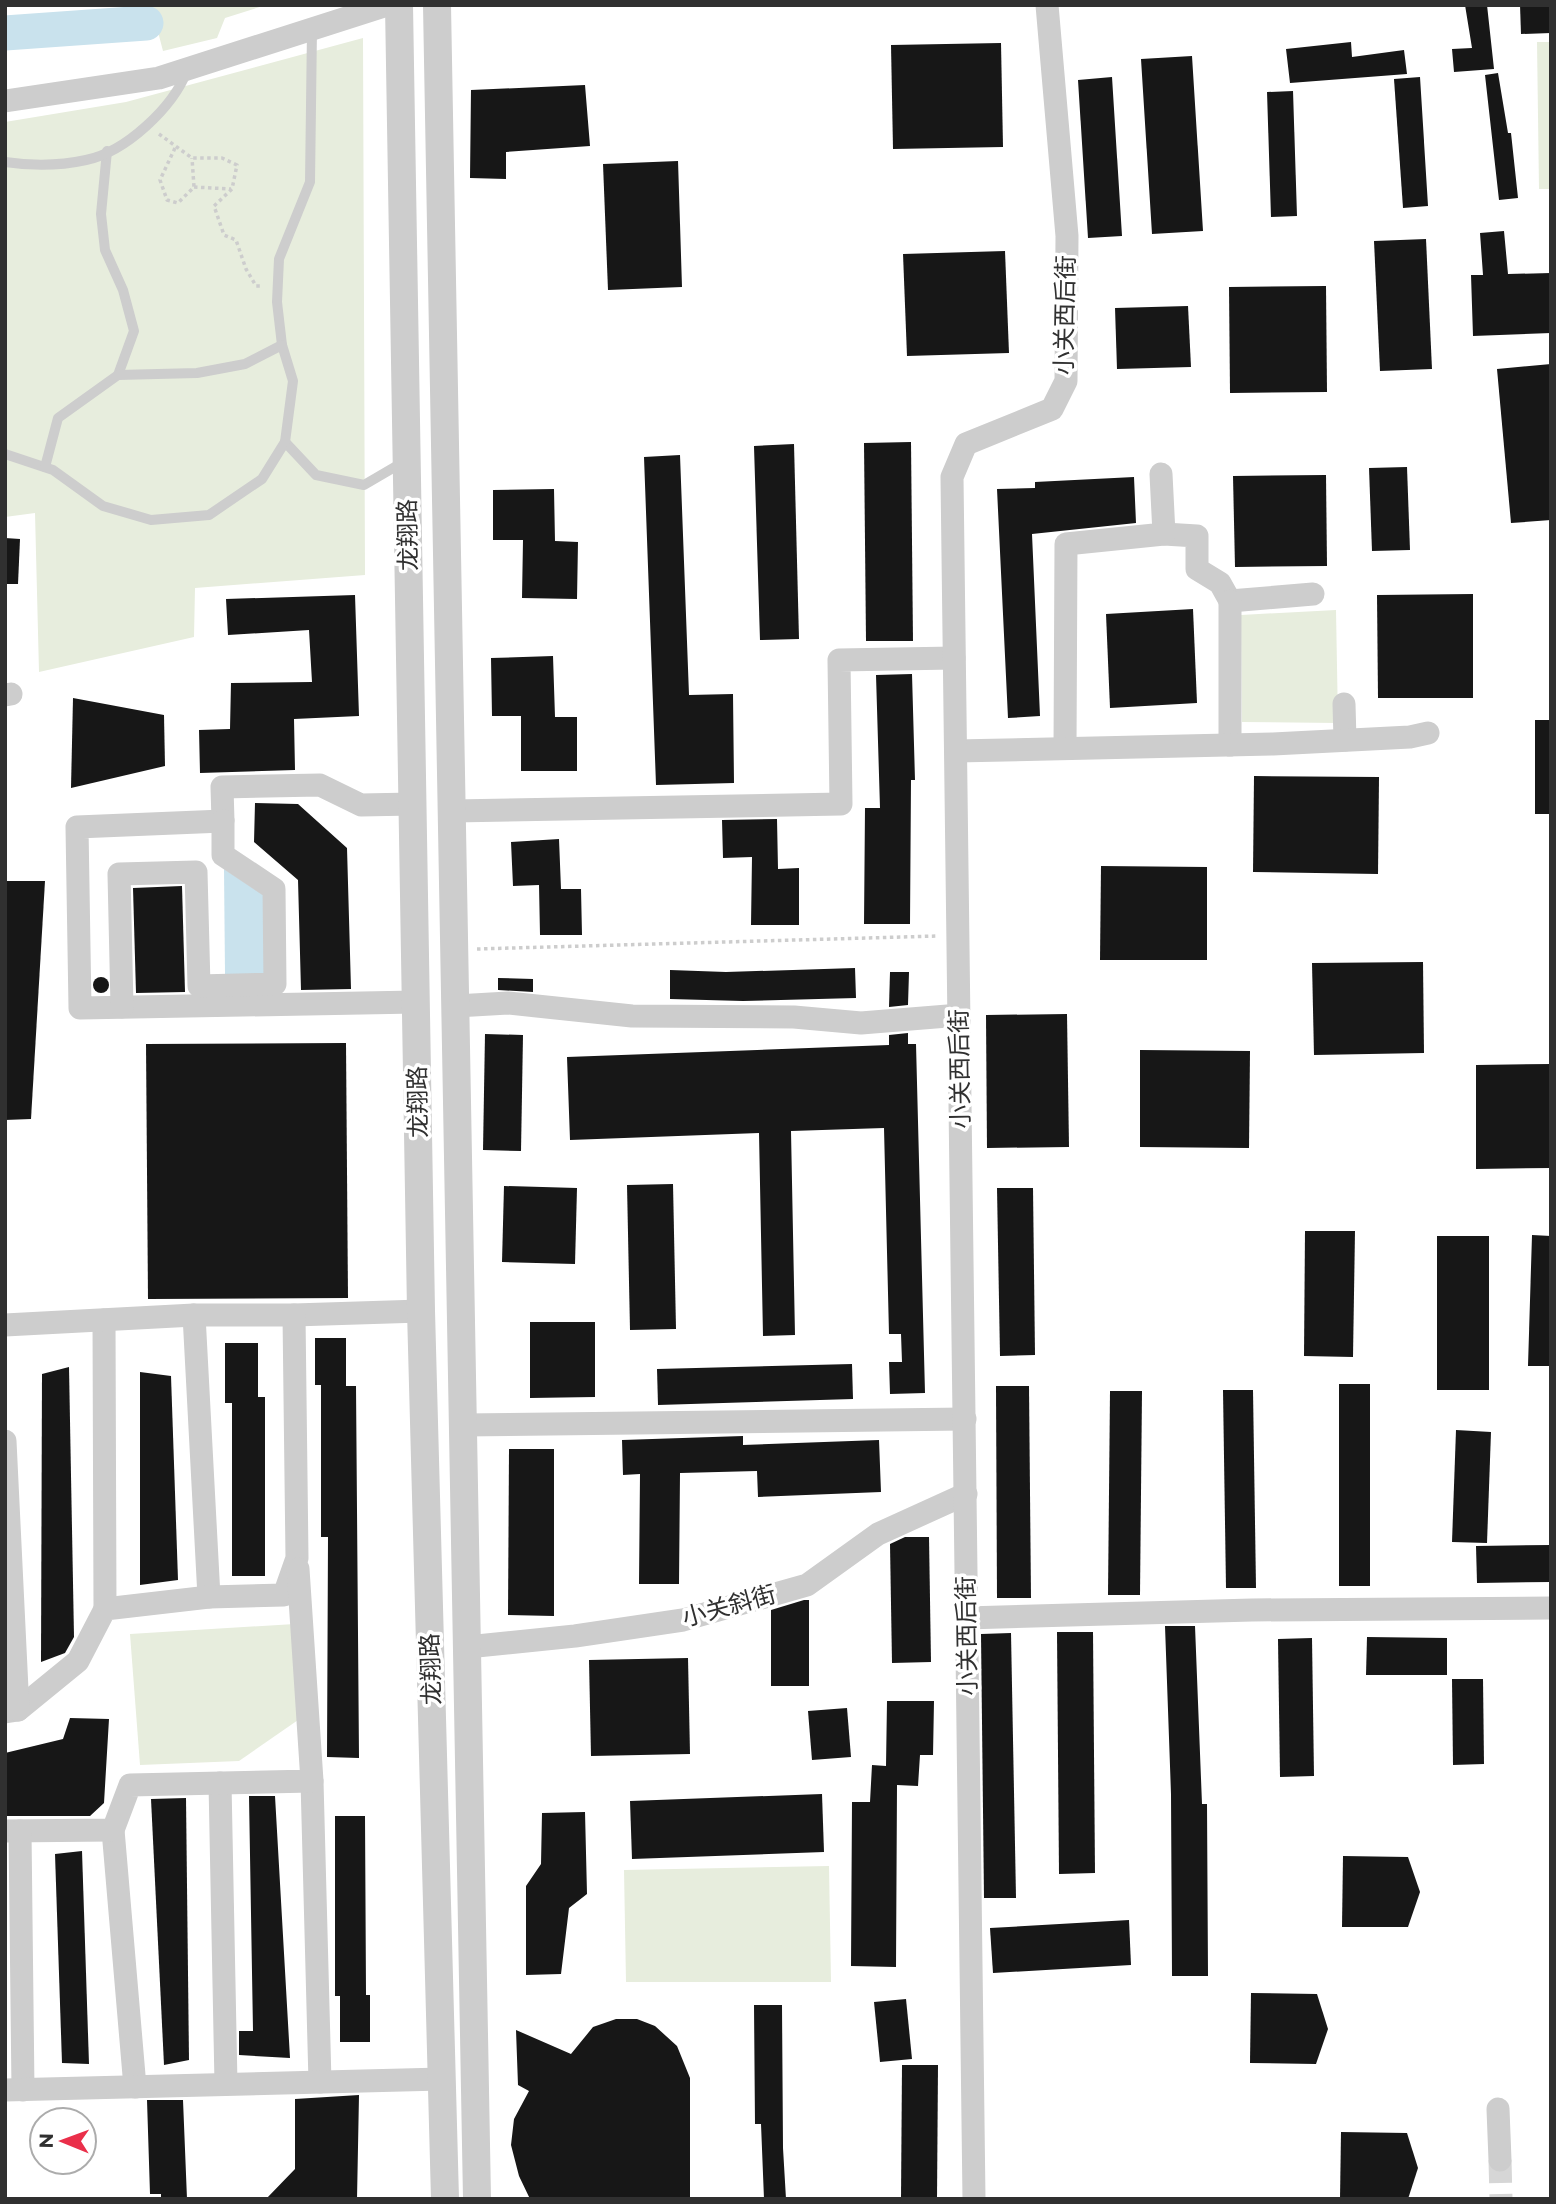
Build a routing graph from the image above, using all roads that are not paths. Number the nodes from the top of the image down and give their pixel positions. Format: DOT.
graph roads {
  1 [pos="387,5"];
  2 [pos="399,5"];
  3 [pos="437,5"];
  4 [pos="1047,5"];
  5 [pos="313,29"];
  6 [pos="188,68"];
  7 [pos="5,101"];
  8 [pos="107,151"];
  9 [pos="5,162"];
  10 [pos="282,345"];
  11 [pos="118,375"];
  12 [pos="285,442"];
  13 [pos="5,454"];
  14 [pos="407,459"];
  15 [pos="45,467"];
  16 [pos="1161,474"];
  17 [pos="1164,534"];
  18 [pos="1314,594"];
  19 [pos="1230,601"];
  20 [pos="954,658"];
  21 [pos="1344,704"];
  22 [pos="1429,733"];
  23 [pos="1345,740"];
  24 [pos="1230,745"];
  25 [pos="1065,748"];
  26 [pos="956,751"];
  27 [pos="413,804"];
  28 [pos="453,811"];
  29 [pos="218,829"];
  30 [pos="416,1002"];
  31 [pos="456,1006"];
  32 [pos="122,1007"];
  33 [pos="960,1014"];
  34 [pos="421,1311"];
  35 [pos="194,1315"];
  36 [pos="294,1315"];
  37 [pos="104,1320"];
  38 [pos="5,1325"];
  39 [pos="965,1419"];
  40 [pos="463,1425"];
  41 [pos="5,1441"];
  42 [pos="966,1494"];
  43 [pos="297,1558"];
  44 [pos="209,1597"];
  45 [pos="1551,1608"];
  46 [pos="105,1609"];
  47 [pos="966,1618"];
  48 [pos="467,1647"];
  49 [pos="12,1711"];
  50 [pos="312,1781"];
  51 [pos="220,1783"];
  52 [pos="113,1830"];
  53 [pos="12,1831"];
  54 [pos="442,2079"];
  55 [pos="320,2082"];
  56 [pos="226,2084"];
  57 [pos="135,2087"];
  58 [pos="14,2090"];
  59 [pos="1499,2109"];
  60 [pos="1500,2160"];
  61 [pos="445,2199"];
  62 [pos="477,2199"];
  63 [pos="974,2199"];
  1 -- 5 [label="street"];
  2 -- 14 [label="street, 龙翔路"];
  3 -- 28 [label="street, 龙翔路"];
  4 -- 20 [label="street, 小关西后街"];
  5 -- 6 [label="street"];
  5 -- 10 [label="lane"];
  6 -- 7 [label="street"];
  6 -- 8 [label="lane"];
  8 -- 9 [label="lane"];
  8 -- 11 [label="lane"];
  10 -- 11 [label="lane"];
  10 -- 12 [label="lane"];
  11 -- 15 [label="lane"];
  12 -- 14 [label="lane"];
  12 -- 15 [label="lane"];
  13 -- 15 [label="lane"];
  14 -- 27 [label="street, 龙翔路"];
  16 -- 17 [label="street"];
  17 -- 19 [label="street"];
  17 -- 25 [label="street"];
  18 -- 19 [label="street"];
  19 -- 24 [label="street"];
  20 -- 26 [label="street, 小关西后街"];
  20 -- 28 [label="street"];
  21 -- 23 [label="street"];
  22 -- 23 [label="street"];
  23 -- 24 [label="street"];
  24 -- 25 [label="street"];
  25 -- 26 [label="street"];
  26 -- 33 [label="street, 小关西后街"];
  27 -- 29 [label="street"];
  27 -- 30 [label="street, 龙翔路"];
  28 -- 31 [label="street, 龙翔路"];
  29 -- 32 [label="street"];
  29 -- 32 [label="street"];
  30 -- 32 [label="street"];
  30 -- 34 [label="street, 龙翔路"];
  31 -- 33 [label="street"];
  31 -- 40 [label="street, 龙翔路"];
  33 -- 39 [label="street, 小关西后街"];
  34 -- 36 [label="street"];
  34 -- 54 [label="street, 龙翔路"];
  35 -- 36 [label="street"];
  35 -- 37 [label="street"];
  35 -- 44 [label="street"];
  36 -- 43 [label="street"];
  37 -- 38 [label="street"];
  37 -- 46 [label="street"];
  39 -- 40 [label="street"];
  39 -- 42 [label="street, 小关西后街"];
  40 -- 48 [label="street, 龙翔路"];
  41 -- 49 [label="street"];
  42 -- 47 [label="street, 小关西后街"];
  42 -- 48 [label="street, 小关斜街"];
  43 -- 44 [label="street"];
  43 -- 50 [label="street"];
  44 -- 46 [label="street"];
  45 -- 47 [label="street"];
  46 -- 49 [label="street"];
  47 -- 63 [label="street, 小关西后街"];
  48 -- 62 [label="street, 龙翔路"];
  50 -- 51 [label="street"];
  50 -- 55 [label="street"];
  51 -- 52 [label="street"];
  51 -- 56 [label="street"];
  52 -- 53 [label="street"];
  52 -- 57 [label="street"];
  53 -- 58 [label="street"];
  54 -- 55 [label="street"];
  54 -- 61 [label="street, 龙翔路"];
  55 -- 56 [label="street"];
  56 -- 57 [label="street"];
  57 -- 58 [label="street"];
  59 -- 60 [label="street"];
}
